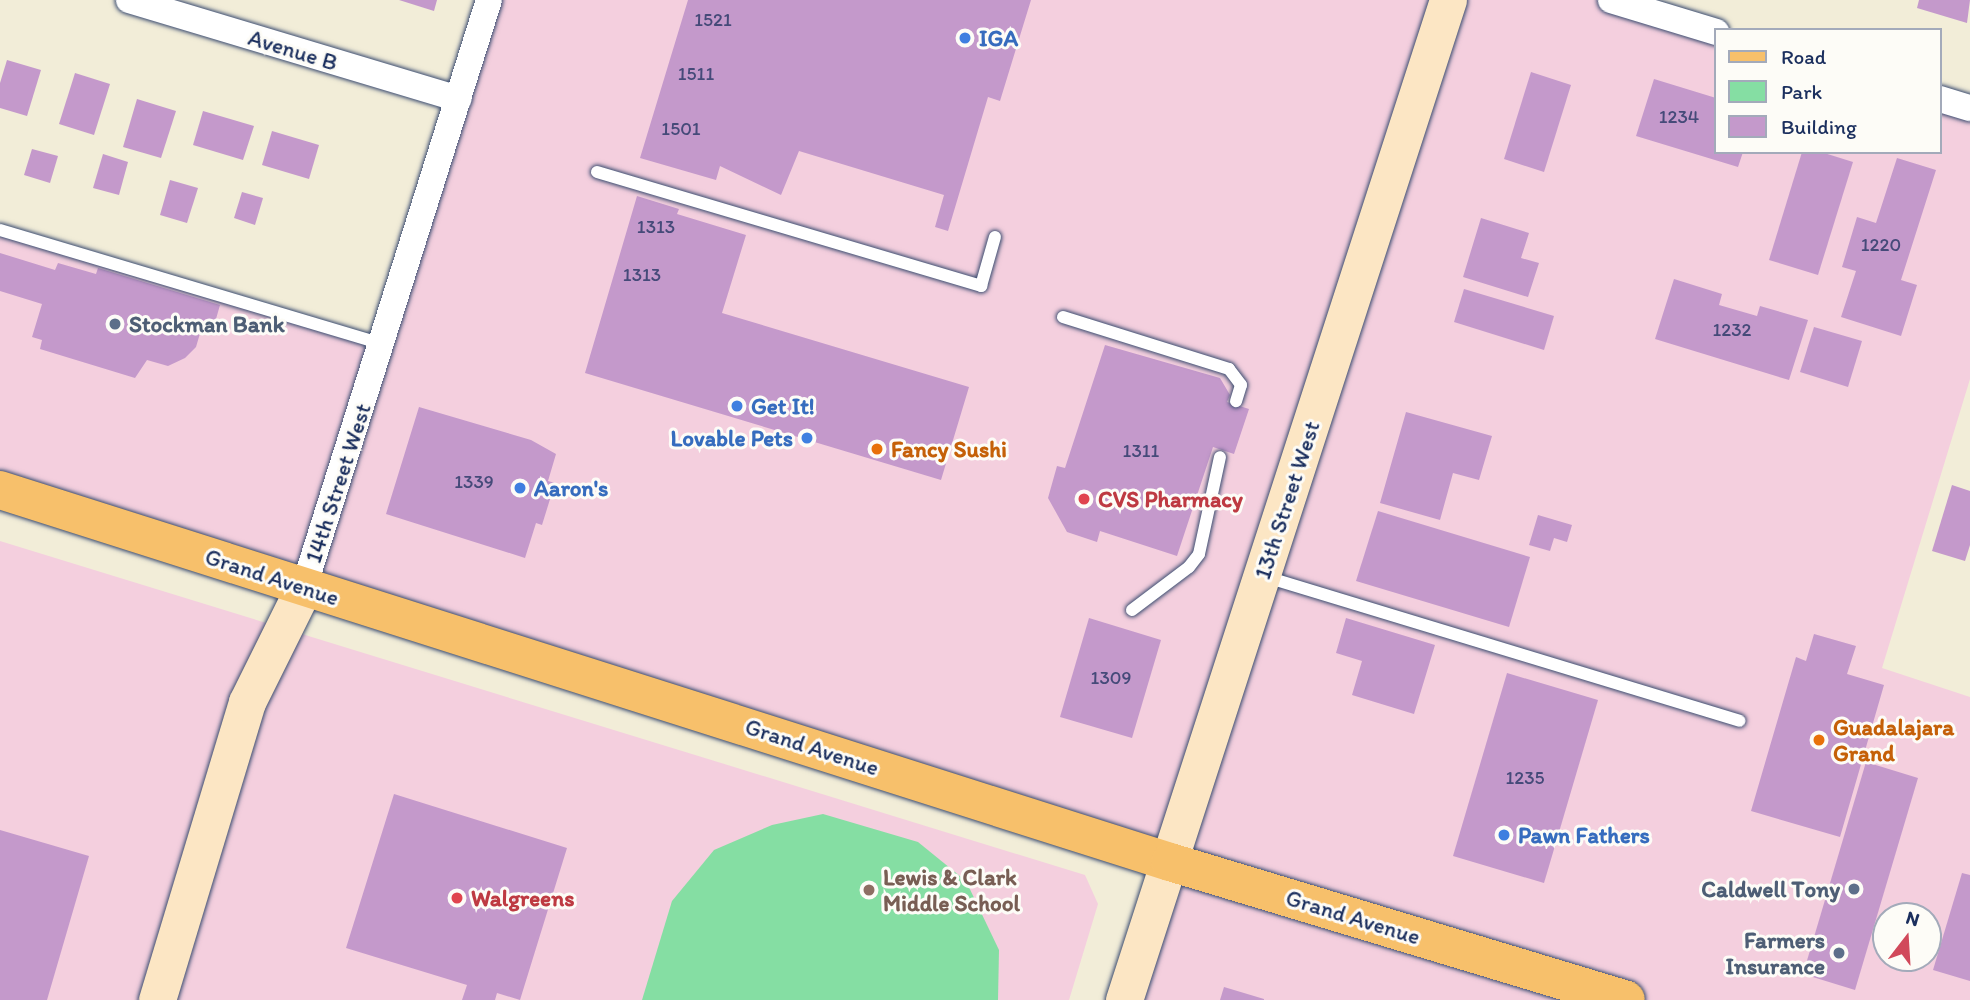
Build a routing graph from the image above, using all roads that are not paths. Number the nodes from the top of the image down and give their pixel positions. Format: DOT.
graph roads {
  1 [pos="129,0"];
  2 [pos="489,0"];
  3 [pos="1448,0"];
  4 [pos="1611,0"];
  5 [pos="1714,31"];
  6 [pos="458,99"];
  7 [pos="1942,100"];
  8 [pos="1970,108"];
  9 [pos="597,173"];
  10 [pos="0,230"];
  11 [pos="995,237"];
  12 [pos="1063,317"];
  13 [pos="383,345"];
  14 [pos="1236,401"];
  15 [pos="1220,457"];
  16 [pos="0,490"];
  17 [pos="1263,576"];
  18 [pos="304,587"];
  19 [pos="1132,610"];
  20 [pos="1739,721"];
  21 [pos="1170,862"];
  22 [pos="157,1000"];
  23 [pos="1124,1000"];
  24 [pos="1626,1000"];
  1 -- 6 [label="street, Avenue B"];
  2 -- 6 [label="street, 14th Street West"];
  3 -- 17 [label="street, 13th Street West"];
  4 -- 5 [label="street"];
  6 -- 13 [label="street, 14th Street West"];
  7 -- 8 [label="street"];
  9 -- 11 [label="lane"];
  10 -- 13 [label="lane"];
  12 -- 14 [label="lane"];
  13 -- 18 [label="street, 14th Street West"];
  15 -- 19 [label="lane"];
  16 -- 18 [label="main road, Grand Avenue"];
  17 -- 20 [label="lane"];
  17 -- 21 [label="street, 13th Street West"];
  18 -- 21 [label="main road, Grand Avenue"];
  18 -- 22 [label="street, 14th Street West"];
  21 -- 23 [label="street, 13th Street West"];
  21 -- 24 [label="main road, Grand Avenue"];
}
